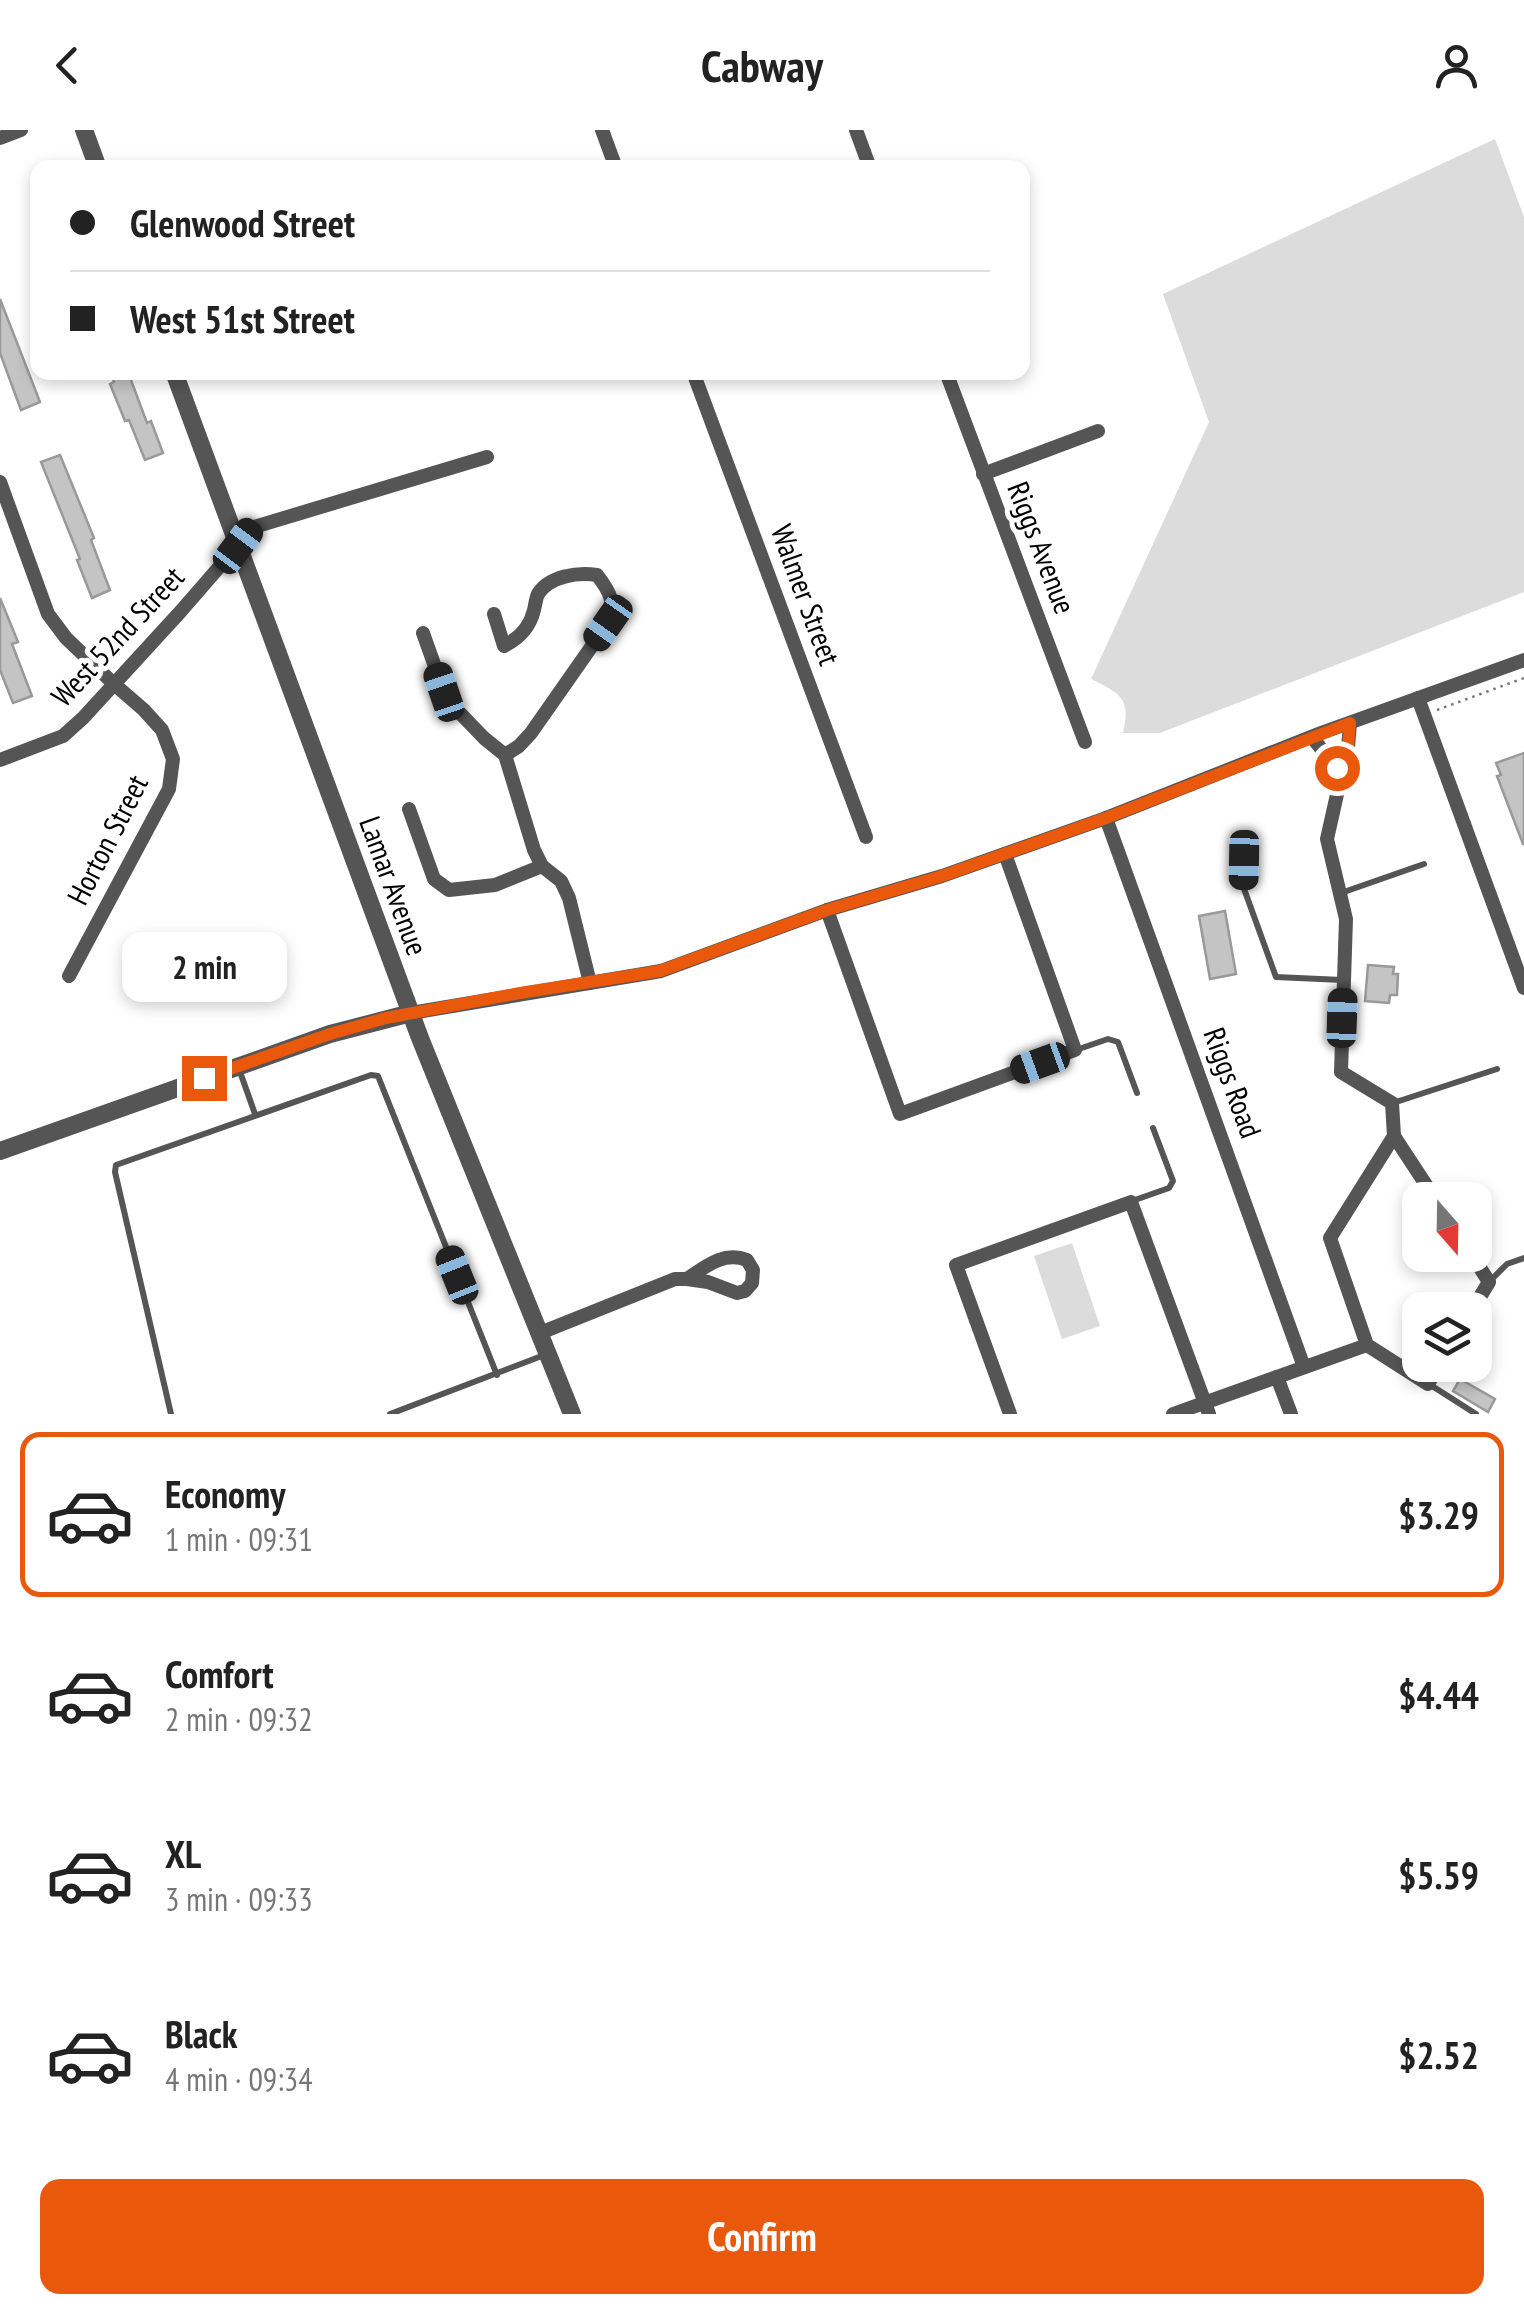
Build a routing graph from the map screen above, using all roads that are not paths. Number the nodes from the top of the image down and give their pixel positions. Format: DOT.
graph roads {
  1 [pos="22,130"];
  2 [pos="84,130"];
  3 [pos="602,130"];
  4 [pos="856,130"];
  5 [pos="0,138"];
  6 [pos="95,160"];
  7 [pos="613,160"];
  8 [pos="867,160"];
  9 [pos="177,380"];
  10 [pos="696,380"];
  11 [pos="949,380"];
  12 [pos="1098,430"];
  13 [pos="487,457"];
  14 [pos="983,474"];
  15 [pos="0,482"];
  16 [pos="238,546"];
  17 [pos="494,614"];
  18 [pos="424,633"];
  19 [pos="1524,660"];
  20 [pos="114,684"];
  21 [pos="1418,698"];
  22 [pos="1350,723"];
  23 [pos="1312,737"];
  24 [pos="1085,742"];
  25 [pos="505,755"];
  26 [pos="0,760"];
  27 [pos="1342,772"];
  28 [pos="409,809"];
  29 [pos="1106,818"];
  30 [pos="1244,834"];
  31 [pos="866,837"];
  32 [pos="1006,854"];
  33 [pos="1424,864"];
  34 [pos="542,866"];
  35 [pos="1340,894"];
  36 [pos="827,910"];
  37 [pos="68,976"];
  38 [pos="1344,980"];
  39 [pos="590,983"];
  40 [pos="1524,988"];
  41 [pos="411,1013"];
  42 [pos="1075,1050"];
  43 [pos="238,1066"];
  44 [pos="1497,1069"];
  45 [pos="1136,1094"];
  46 [pos="1392,1103"];
  47 [pos="255,1114"];
  48 [pos="1153,1128"];
  49 [pos="1394,1136"];
  50 [pos="0,1151"];
  51 [pos="1424,1182"];
  52 [pos="1131,1202"];
  53 [pos="1524,1258"];
  54 [pos="1483,1272"];
  55 [pos="687,1279"];
  56 [pos="1489,1282"];
  57 [pos="1483,1292"];
  58 [pos="540,1333"];
  59 [pos="1367,1344"];
  60 [pos="548,1354"];
  61 [pos="1304,1367"];
  62 [pos="497,1374"];
  63 [pos="1278,1377"];
  64 [pos="1428,1384"];
  65 [pos="1207,1408"];
  66 [pos="171,1414"];
  67 [pos="390,1414"];
  68 [pos="572,1414"];
  69 [pos="1010,1414"];
  70 [pos="1173,1414"];
  71 [pos="1291,1414"];
  72 [pos="1476,1414"];
  1 -- 5 [label="street"];
  2 -- 6 [label="street"];
  3 -- 7 [label="street"];
  4 -- 8 [label="street"];
  9 -- 16 [label="street, Lamar Avenue"];
  10 -- 31 [label="street, Walmer Street"];
  11 -- 14 [label="street, Riggs Avenue"];
  12 -- 14 [label="street"];
  13 -- 16 [label="street, West 52nd Street"];
  14 -- 24 [label="street, Riggs Avenue"];
  15 -- 20 [label="street, Horton Street"];
  16 -- 20 [label="street, West 52nd Street"];
  16 -- 41 [label="street, Lamar Avenue"];
  17 -- 25 [label="street"];
  18 -- 25 [label="street"];
  19 -- 21 [label="street"];
  20 -- 26 [label="street, West 52nd Street"];
  20 -- 37 [label="street, Horton Street"];
  21 -- 22 [label="street"];
  21 -- 40 [label="street"];
  22 -- 23 [label="street"];
  22 -- 27 [label="street"];
  23 -- 27 [label="street"];
  23 -- 29 [label="street"];
  25 -- 34 [label="street"];
  27 -- 35 [label="street"];
  28 -- 34 [label="street"];
  29 -- 32 [label="street"];
  29 -- 61 [label="street, Riggs Road"];
  30 -- 38 [label="lane"];
  32 -- 36 [label="street"];
  32 -- 42 [label="street"];
  33 -- 35 [label="lane"];
  34 -- 39 [label="street"];
  35 -- 38 [label="street"];
  36 -- 39 [label="street"];
  36 -- 42 [label="street"];
  38 -- 46 [label="street"];
  39 -- 41 [label="street"];
  41 -- 43 [label="street"];
  41 -- 58 [label="street, Lamar Avenue"];
  42 -- 45 [label="lane"];
  43 -- 47 [label="lane"];
  43 -- 50 [label="street"];
  44 -- 46 [label="lane"];
  46 -- 49 [label="street"];
  47 -- 62 [label="lane"];
  47 -- 66 [label="lane"];
  48 -- 52 [label="lane"];
  49 -- 51 [label="street"];
  49 -- 59 [label="street"];
  52 -- 65 [label="street"];
  52 -- 69 [label="street"];
  53 -- 56 [label="lane"];
  54 -- 56 [label="street"];
  55 -- 58 [label="street"];
  56 -- 57 [label="street"];
  58 -- 60 [label="street, Lamar Avenue"];
  59 -- 61 [label="street"];
  59 -- 64 [label="street"];
  60 -- 62 [label="lane"];
  60 -- 68 [label="street, Lamar Avenue"];
  61 -- 63 [label="street"];
  62 -- 67 [label="lane"];
  63 -- 65 [label="street"];
  63 -- 71 [label="street"];
  64 -- 72 [label="lane"];
  65 -- 70 [label="street"];
}
